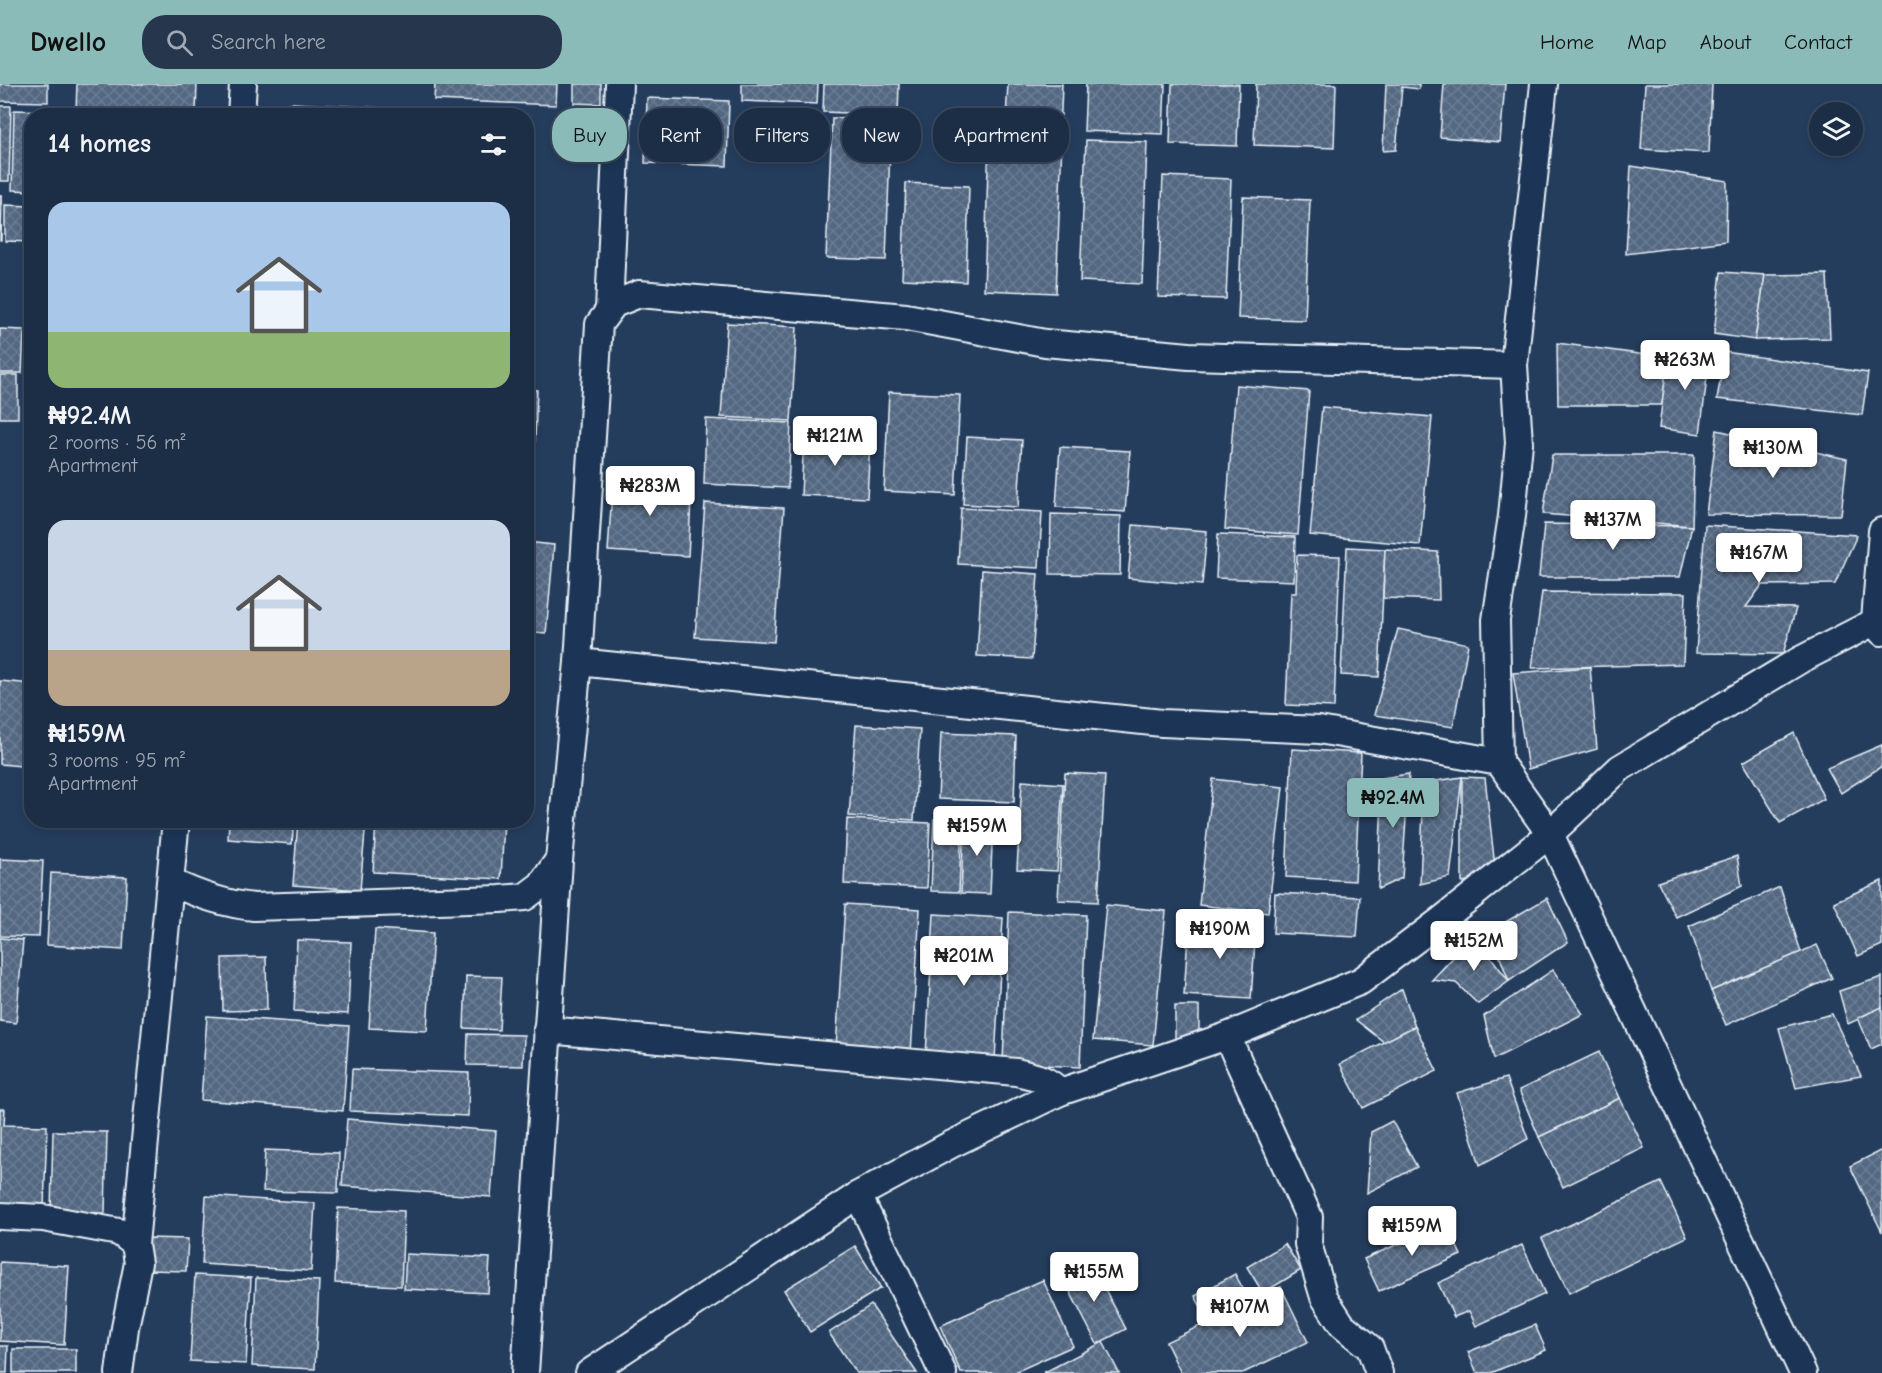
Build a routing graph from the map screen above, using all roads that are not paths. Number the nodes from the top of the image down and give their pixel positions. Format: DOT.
graph roads {
  1 [pos="243,84"];
  2 [pos="619,84"];
  3 [pos="1544,84"];
  4 [pos="242,108"];
  5 [pos="609,310"];
  6 [pos="1514,365"];
  7 [pos="1882,531"];
  8 [pos="1880,624"];
  9 [pos="578,662"];
  10 [pos="1499,762"];
  11 [pos="175,828"];
  12 [pos="1550,834"];
  13 [pos="559,861"];
  14 [pos="171,882"];
  15 [pos="547,1030"];
  16 [pos="1227,1036"];
  17 [pos="1060,1092"];
  18 [pos="858,1195"];
  19 [pos="0,1216"];
  20 [pos="135,1245"];
  21 [pos="119,1373"];
  22 [pos="525,1373"];
  23 [pos="589,1373"];
  24 [pos="943,1373"];
  25 [pos="1379,1373"];
  26 [pos="1803,1373"];
  1 -- 4 [label="street"];
  2 -- 5 [label="street"];
  3 -- 6 [label="street"];
  5 -- 6 [label="street"];
  5 -- 9 [label="street"];
  6 -- 10 [label="street"];
  7 -- 8 [label="street"];
  8 -- 12 [label="street"];
  9 -- 10 [label="street"];
  9 -- 13 [label="street"];
  10 -- 12 [label="street"];
  11 -- 14 [label="street"];
  12 -- 16 [label="street"];
  12 -- 26 [label="street"];
  13 -- 14 [label="street"];
  13 -- 15 [label="street"];
  14 -- 20 [label="street"];
  15 -- 17 [label="street"];
  15 -- 22 [label="street"];
  16 -- 17 [label="street"];
  16 -- 25 [label="street"];
  17 -- 18 [label="street"];
  18 -- 23 [label="street"];
  18 -- 24 [label="street"];
  19 -- 20 [label="street"];
  20 -- 21 [label="street"];
}
